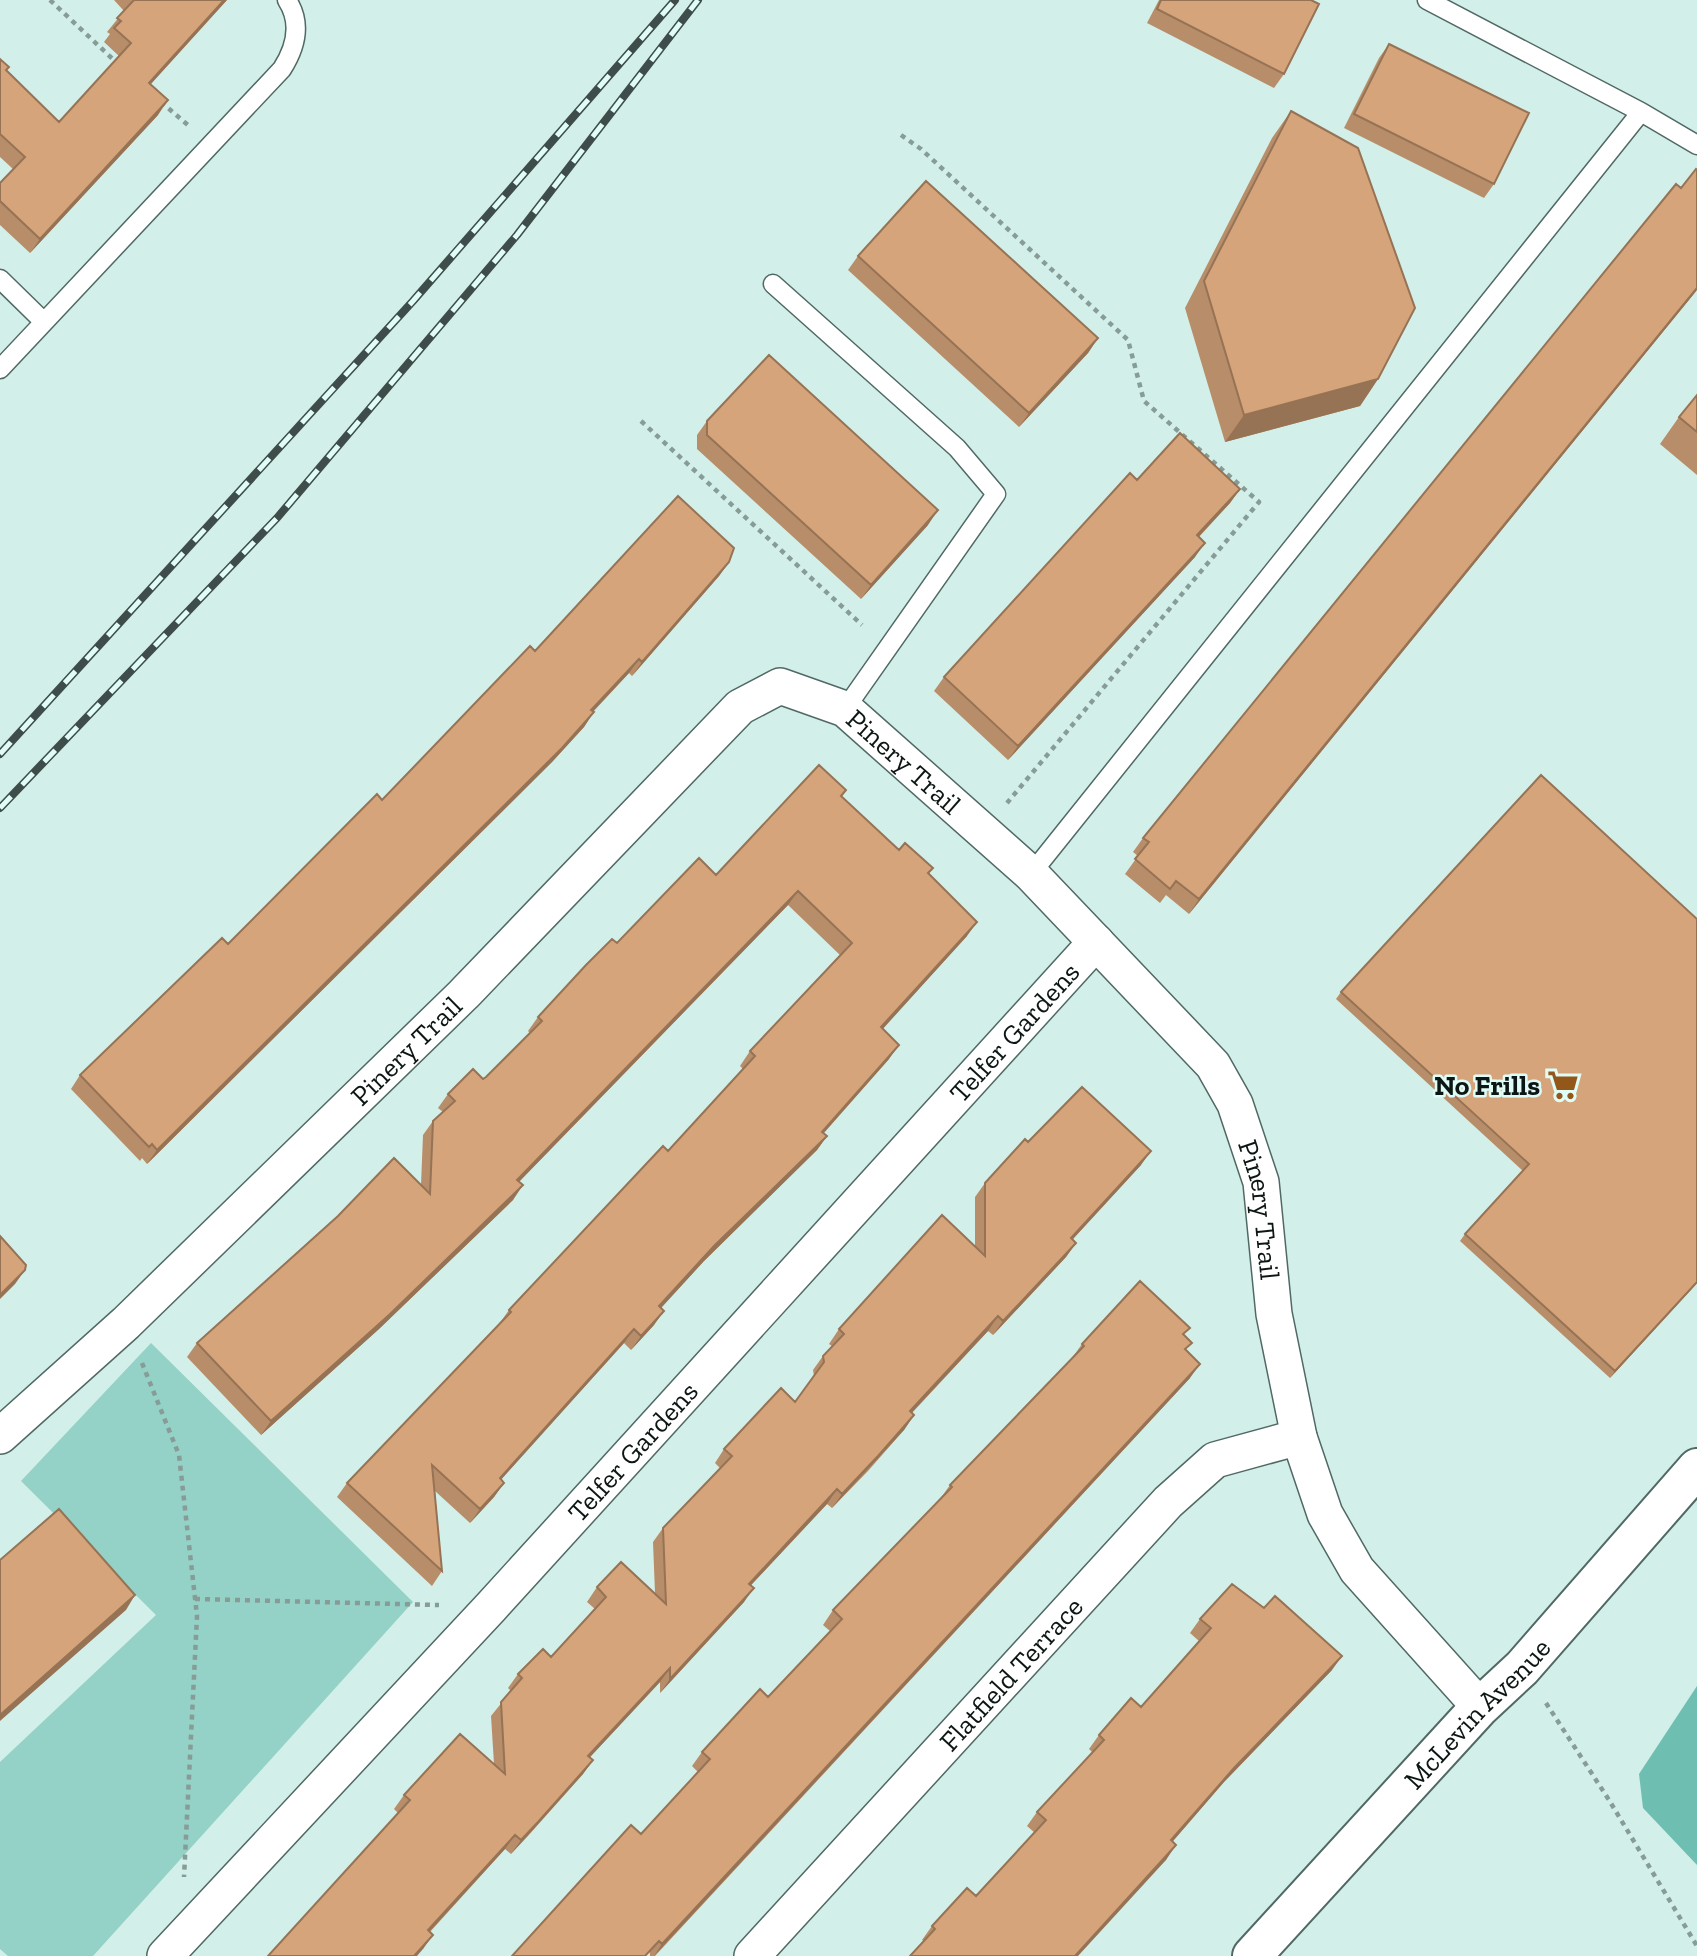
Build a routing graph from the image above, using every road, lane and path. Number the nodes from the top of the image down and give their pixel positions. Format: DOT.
graph roads {
  1 [pos="50,0"];
  2 [pos="287,0"];
  3 [pos="1427,0"];
  4 [pos="124,69"];
  5 [pos="153,94"];
  6 [pos="1642,112"];
  7 [pos="901,135"];
  8 [pos="1697,145"];
  9 [pos="210,146"];
  10 [pos="0,279"];
  11 [pos="773,284"];
  12 [pos="44,323"];
  13 [pos="0,369"];
  14 [pos="641,421"];
  15 [pos="862,625"];
  16 [pos="845,709"];
  17 [pos="1004,806"];
  18 [pos="1031,874"];
  19 [pos="1096,942"];
  20 [pos="126,1323"];
  21 [pos="0,1436"];
  22 [pos="1299,1437"];
  23 [pos="1697,1468"];
  24 [pos="195,1600"];
  25 [pos="491,1607"];
  26 [pos="1522,1668"];
  27 [pos="1479,1707"];
  28 [pos="1697,1946"];
  29 [pos="173,1947"];
  30 [pos="752,1956"];
  31 [pos="1252,1956"];
  1 -- 4 [label="path"];
  2 -- 9 [label="lane"];
  3 -- 6 [label="lane"];
  5 -- 9 [label="path"];
  6 -- 8 [label="lane"];
  6 -- 18 [label="lane"];
  7 -- 17 [label="path"];
  9 -- 12 [label="lane"];
  10 -- 12 [label="lane"];
  11 -- 16 [label="lane"];
  12 -- 13 [label="lane"];
  14 -- 15 [label="path"];
  16 -- 18 [label="street, Pinery Trail"];
  16 -- 20 [label="street, Pinery Trail"];
  18 -- 19 [label="street, Pinery Trail"];
  19 -- 22 [label="street, Pinery Trail"];
  19 -- 25 [label="street, Telfer Gardens"];
  20 -- 21 [label="street, Pinery Trail"];
  20 -- 24 [label="path"];
  22 -- 27 [label="street, Pinery Trail"];
  22 -- 30 [label="street, Flatfield Terrace"];
  23 -- 26 [label="street, McLevin Avenue"];
  24 -- 25 [label="path"];
  24 -- 29 [label="path"];
  25 -- 29 [label="street, Telfer Gardens"];
  26 -- 27 [label="street, McLevin Avenue"];
  26 -- 28 [label="path"];
  27 -- 31 [label="street, McLevin Avenue"];
}
